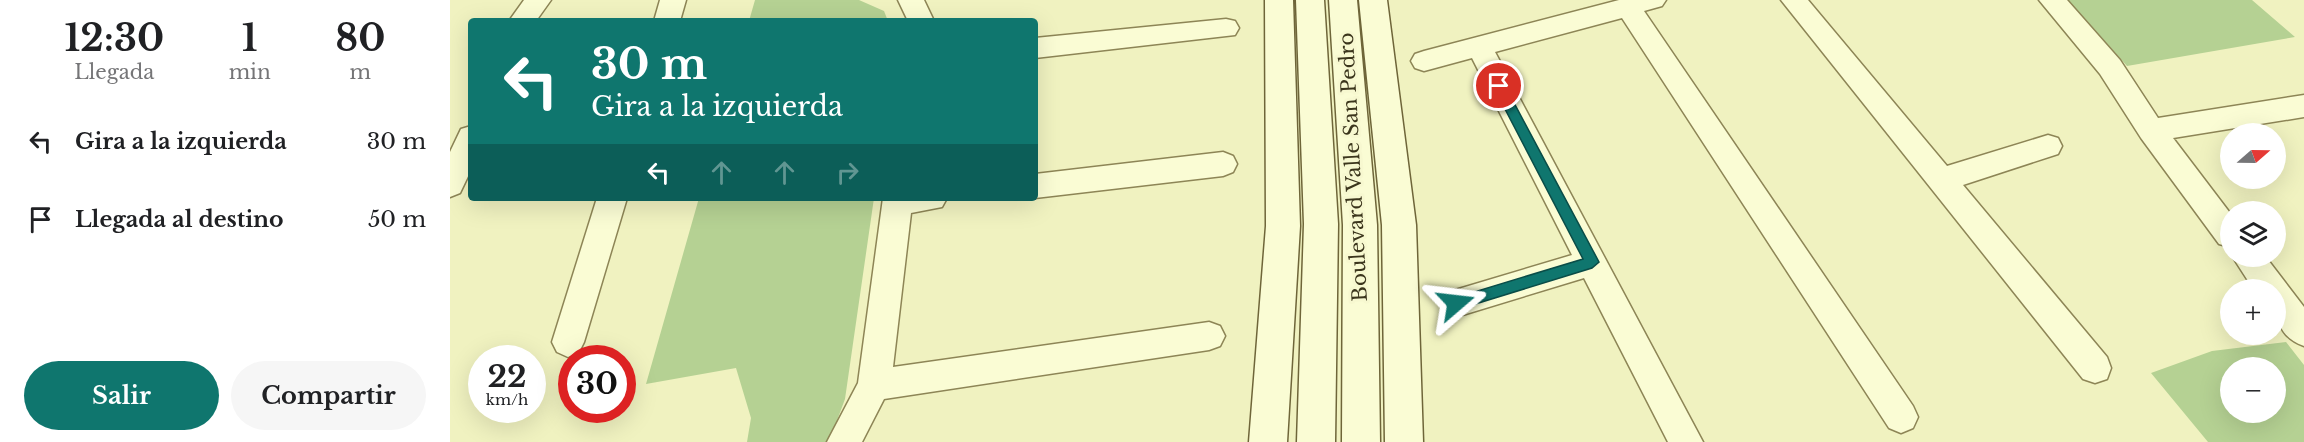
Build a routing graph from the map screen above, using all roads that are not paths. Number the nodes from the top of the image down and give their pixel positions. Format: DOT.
graph roads {
  1 [pos="538,0"];
  2 [pos="673,0"];
  3 [pos="911,0"];
  4 [pos="1279,0"];
  5 [pos="1310,0"];
  6 [pos="1343,0"];
  7 [pos="1373,0"];
  8 [pos="1794,0"];
  9 [pos="2052,0"];
  10 [pos="1641,3"];
  11 [pos="524,18"];
  12 [pos="668,18"];
  13 [pos="920,18"];
  14 [pos="1226,28"];
  15 [pos="1479,46"];
  16 [pos="1038,48"];
  17 [pos="1424,61"];
  18 [pos="2304,106"];
  19 [pos="2151,130"];
  20 [pos="468,144"];
  21 [pos="2048,146"];
  22 [pos="1223,164"];
  23 [pos="1941,180"];
  24 [pos="450,185"];
  25 [pos="1038,186"];
  26 [pos="611,201"];
  27 [pos="898,201"];
  28 [pos="2220,222"];
  29 [pos="1592,262"];
  30 [pos="1456,303"];
  31 [pos="2286,309"];
  32 [pos="2304,333"];
  33 [pos="1209,336"];
  34 [pos="567,342"];
  35 [pos="2095,368"];
  36 [pos="874,385"];
  37 [pos="1901,417"];
  38 [pos="844,442"];
  39 [pos="1268,442"];
  40 [pos="1316,442"];
  41 [pos="1360,442"];
  42 [pos="1404,442"];
  43 [pos="1686,442"];
  1 -- 11 [label="street"];
  2 -- 12 [label="street"];
  3 -- 13 [label="street"];
  4 -- 39 [label="main road"];
  5 -- 40 [label="main road, Boulevard Valle San Pedro"];
  6 -- 41 [label="main road, Boulevard Valle San Pedro"];
  7 -- 42 [label="main road, Boulevard Valle San Pedro"];
  8 -- 23 [label="street"];
  9 -- 19 [label="street"];
  10 -- 15 [label="street"];
  10 -- 37 [label="street"];
  14 -- 16 [label="street"];
  15 -- 17 [label="street"];
  15 -- 29 [label="street"];
  18 -- 19 [label="street"];
  19 -- 28 [label="street"];
  20 -- 24 [label="street"];
  21 -- 23 [label="street"];
  22 -- 25 [label="street"];
  23 -- 35 [label="street"];
  26 -- 34 [label="street"];
  27 -- 36 [label="street"];
  29 -- 30 [label="street"];
  29 -- 43 [label="street"];
  31 -- 32 [label="street"];
  33 -- 36 [label="street"];
  36 -- 38 [label="street"];
}
